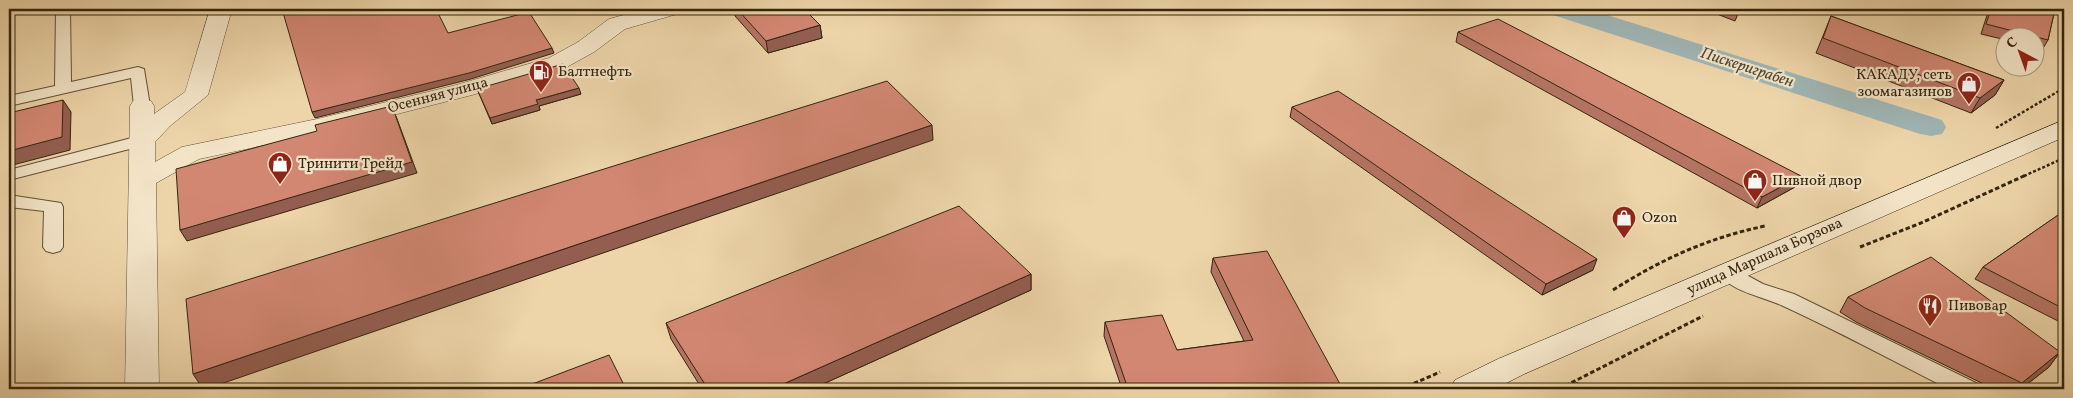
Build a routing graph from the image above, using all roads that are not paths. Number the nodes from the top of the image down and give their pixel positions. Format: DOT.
graph roads {
  1 [pos="64,9"];
  2 [pos="221,9"];
  3 [pos="669,9"];
  4 [pos="62,89"];
  5 [pos="9,102"];
  6 [pos="142,106"];
  7 [pos="2064,128"];
  8 [pos="143,140"];
  9 [pos="9,175"];
  10 [pos="142,180"];
  11 [pos="9,201"];
  12 [pos="54,247"];
  13 [pos="1728,272"];
  14 [pos="142,389"];
  15 [pos="1467,389"];
  16 [pos="1968,389"];
  1 -- 4 [label="lane"];
  2 -- 8 [label="street"];
  3 -- 10 [label="street, Осенняя улица"];
  4 -- 5 [label="lane"];
  4 -- 6 [label="lane"];
  6 -- 8 [label="street"];
  7 -- 13 [label="street, улица Маршала Борзова"];
  8 -- 9 [label="lane"];
  8 -- 10 [label="street"];
  10 -- 14 [label="street"];
  11 -- 12 [label="lane"];
  13 -- 15 [label="street, улица Маршала Борзова"];
  13 -- 16 [label="lane"];
}
